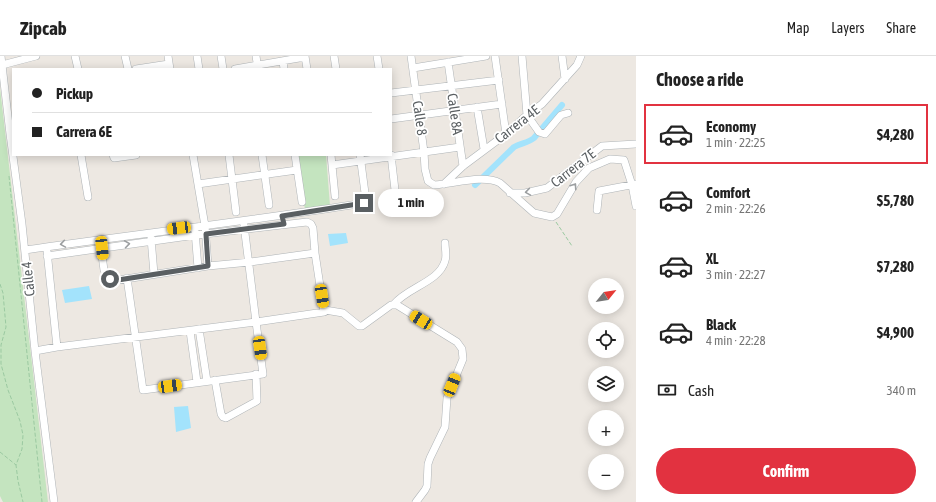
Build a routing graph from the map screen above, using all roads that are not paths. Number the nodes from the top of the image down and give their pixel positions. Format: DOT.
graph roads {
  1 [pos="1,56"];
  2 [pos="36,56"];
  3 [pos="75,56"];
  4 [pos="125,56"];
  5 [pos="197,56"];
  6 [pos="221,56"];
  7 [pos="256,56"];
  8 [pos="305,56"];
  9 [pos="334,56"];
  10 [pos="377,56"];
  11 [pos="411,56"];
  12 [pos="486,56"];
  13 [pos="495,56"];
  14 [pos="522,56"];
  15 [pos="562,56"];
  16 [pos="581,56"];
  17 [pos="443,60"];
  18 [pos="282,61"];
  19 [pos="169,63"];
  20 [pos="2,65"];
  21 [pos="258,67"];
  22 [pos="78,68"];
  23 [pos="128,68"];
  24 [pos="150,68"];
  25 [pos="199,68"];
  26 [pos="223,68"];
  27 [pos="247,68"];
  28 [pos="284,68"];
  29 [pos="307,68"];
  30 [pos="336,68"];
  31 [pos="377,68"];
  32 [pos="413,68"];
  33 [pos="565,79"];
  34 [pos="499,80"];
  35 [pos="451,86"];
  36 [pos="416,90"];
  37 [pos="392,93"];
  38 [pos="502,104"];
  39 [pos="478,107"];
  40 [pos="454,110"];
  41 [pos="568,113"];
  42 [pos="527,115"];
  43 [pos="419,116"];
  44 [pos="392,119"];
  45 [pos="506,134"];
  46 [pos="636,144"];
  47 [pos="12,145"];
  48 [pos="460,147"];
  49 [pos="484,150"];
  50 [pos="424,152"];
  51 [pos="13,156"];
  52 [pos="81,156"];
  53 [pos="125,156"];
  54 [pos="193,156"];
  55 [pos="229,156"];
  56 [pos="262,156"];
  57 [pos="295,156"];
  58 [pos="331,156"];
  59 [pos="391,156"];
  60 [pos="392,156"];
  61 [pos="114,157"];
  62 [pos="360,158"];
  63 [pos="332,165"];
  64 [pos="463,166"];
  65 [pos="297,170"];
  66 [pos="265,174"];
  67 [pos="232,180"];
  68 [pos="198,184"];
  69 [pos="444,184"];
  70 [pos="634,184"];
  71 [pos="395,190"];
  72 [pos="365,193"];
  73 [pos="510,193"];
  74 [pos="335,196"];
  75 [pos="88,197"];
  76 [pos="302,202"];
  77 [pos="364,203"];
  78 [pos="269,205"];
  79 [pos="636,206"];
  80 [pos="597,210"];
  81 [pos="236,212"];
  82 [pos="282,216"];
  83 [pos="263,218"];
  84 [pos="244,221"];
  85 [pos="284,224"];
  86 [pos="205,226"];
  87 [pos="194,227"];
  88 [pos="264,227"];
  89 [pos="245,229"];
  90 [pos="150,232"];
  91 [pos="206,234"];
  92 [pos="196,235"];
  93 [pos="108,238"];
  94 [pos="151,241"];
  95 [pos="77,242"];
  96 [pos="445,243"];
  97 [pos="46,247"];
  98 [pos="105,248"];
  99 [pos="25,250"];
  100 [pos="78,251"];
  101 [pos="315,253"];
  102 [pos="47,256"];
  103 [pos="250,262"];
  104 [pos="208,266"];
  105 [pos="198,268"];
  106 [pos="154,274"];
  107 [pos="127,278"];
  108 [pos="394,304"];
  109 [pos="325,310"];
  110 [pos="256,322"];
  111 [pos="199,329"];
  112 [pos="190,331"];
  113 [pos="135,337"];
  114 [pos="57,347"];
  115 [pos="35,351"];
  116 [pos="256,374"];
  117 [pos="215,380"];
  118 [pos="206,381"];
  119 [pos="197,382"];
  120 [pos="54,502"];
  121 [pos="416,502"];
  1 -- 20 [label="street, Calle 4"];
  2 -- 20 [label="street"];
  3 -- 22 [label="street"];
  4 -- 23 [label="street"];
  5 -- 25 [label="street"];
  6 -- 26 [label="street"];
  7 -- 21 [label="street"];
  8 -- 18 [label="street"];
  8 -- 29 [label="street"];
  9 -- 30 [label="street"];
  10 -- 31 [label="street"];
  11 -- 32 [label="street, Calle 8"];
  12 -- 17 [label="street"];
  13 -- 34 [label="street"];
  14 -- 42 [label="street"];
  15 -- 33 [label="street"];
  16 -- 33 [label="street, Carrera 4E"];
  17 -- 32 [label="street"];
  17 -- 35 [label="street, Calle 8A"];
  18 -- 21 [label="street"];
  18 -- 28 [label="street"];
  19 -- 24 [label="street"];
  20 -- 47 [label="street, Calle 4"];
  21 -- 27 [label="street"];
  32 -- 36 [label="street, Calle 8"];
  33 -- 42 [label="street, Carrera 4E"];
  34 -- 35 [label="street"];
  34 -- 38 [label="street"];
  35 -- 36 [label="street"];
  35 -- 40 [label="street, Calle 8A"];
  36 -- 37 [label="street"];
  36 -- 43 [label="street, Calle 8"];
  38 -- 39 [label="street"];
  38 -- 45 [label="street"];
  39 -- 40 [label="street"];
  39 -- 49 [label="street"];
  40 -- 43 [label="street"];
  40 -- 48 [label="street, Calle 8A"];
  41 -- 42 [label="street"];
  42 -- 45 [label="street, Carrera 4E"];
  43 -- 44 [label="street"];
  43 -- 50 [label="street, Calle 8"];
  45 -- 49 [label="street, Carrera 4E"];
  46 -- 73 [label="street, Carrera 7E, one-way"];
  48 -- 50 [label="street"];
  48 -- 64 [label="street, Calle 8A"];
  49 -- 64 [label="street, Carrera 4E"];
  50 -- 60 [label="street"];
  50 -- 69 [label="street, Calle 8"];
  51 -- 99 [label="street, Calle 4"];
  52 -- 75 [label="street"];
  53 -- 61 [label="street"];
  54 -- 68 [label="street"];
  55 -- 67 [label="street"];
  56 -- 66 [label="street"];
  57 -- 65 [label="street"];
  58 -- 63 [label="street"];
  59 -- 62 [label="street"];
  59 -- 71 [label="street"];
  62 -- 63 [label="street"];
  62 -- 72 [label="street"];
  63 -- 74 [label="street"];
  64 -- 69 [label="street, Carrera 4E"];
  65 -- 66 [label="street"];
  65 -- 76 [label="street"];
  66 -- 67 [label="street"];
  66 -- 78 [label="street"];
  67 -- 68 [label="street"];
  67 -- 81 [label="street"];
  68 -- 86 [label="street"];
  69 -- 73 [label="street"];
  73 -- 70 [label="street, one-way"];
  70 -- 79 [label="street"];
  70 -- 80 [label="street"];
  77 -- 82 [label="street"];
  82 -- 83 [label="street"];
  82 -- 85 [label="street"];
  83 -- 84 [label="street"];
  83 -- 88 [label="street"];
  84 -- 86 [label="street"];
  84 -- 89 [label="street"];
  85 -- 88 [label="street"];
  85 -- 101 [label="street"];
  86 -- 87 [label="street"];
  86 -- 91 [label="street"];
  87 -- 90 [label="street"];
  87 -- 92 [label="street"];
  88 -- 89 [label="street"];
  89 -- 91 [label="street"];
  89 -- 103 [label="street"];
  90 -- 93 [label="street"];
  90 -- 94 [label="street"];
  91 -- 92 [label="street"];
  91 -- 104 [label="street"];
  92 -- 94 [label="street"];
  92 -- 105 [label="street"];
  93 -- 95 [label="street"];
  93 -- 98 [label="street"];
  98 -- 94 [label="street, one-way"];
  94 -- 106 [label="street"];
  95 -- 97 [label="street, one-way"];
  95 -- 100 [label="street"];
  96 -- 108 [label="street"];
  97 -- 99 [label="street"];
  97 -- 102 [label="street"];
  98 -- 100 [label="street"];
  98 -- 107 [label="street"];
  99 -- 115 [label="street, Calle 4"];
  100 -- 102 [label="street"];
  101 -- 103 [label="street"];
  101 -- 109 [label="street"];
  102 -- 114 [label="street"];
  103 -- 104 [label="street"];
  103 -- 110 [label="street"];
  104 -- 105 [label="street"];
  105 -- 106 [label="street"];
  106 -- 107 [label="street"];
  107 -- 113 [label="street"];
  108 -- 109 [label="street"];
  108 -- 121 [label="street"];
  109 -- 110 [label="street"];
  110 -- 111 [label="street"];
  110 -- 116 [label="street"];
  111 -- 112 [label="street"];
  111 -- 118 [label="street"];
  112 -- 113 [label="street"];
  112 -- 119 [label="street"];
  113 -- 114 [label="street"];
  113 -- 119 [label="street"];
  114 -- 115 [label="street"];
  115 -- 120 [label="street, Calle 4"];
  116 -- 117 [label="street"];
  116 -- 117 [label="street"];
  117 -- 118 [label="street"];
  118 -- 119 [label="street"];
}
